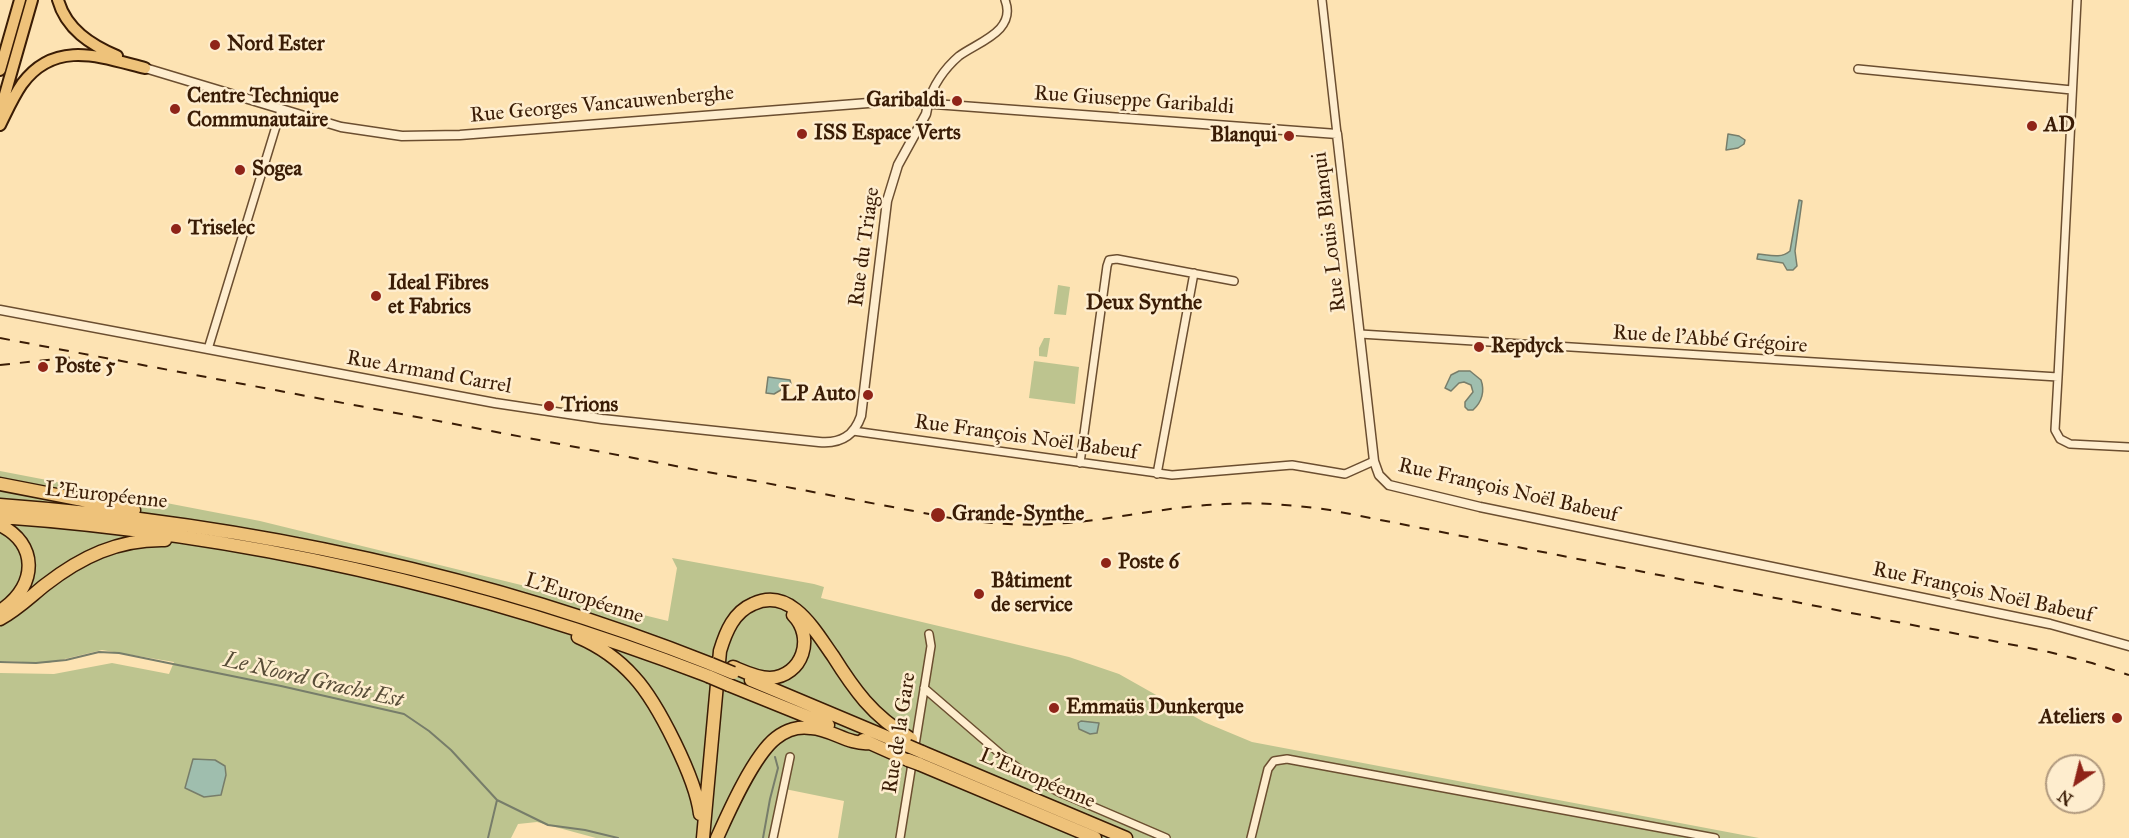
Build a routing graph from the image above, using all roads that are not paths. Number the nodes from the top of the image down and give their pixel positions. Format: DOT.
graph roads {
  1 [pos="20,0"];
  2 [pos="32,0"];
  3 [pos="58,0"];
  4 [pos="1005,0"];
  5 [pos="1322,0"];
  6 [pos="2077,0"];
  7 [pos="146,68"];
  8 [pos="1858,69"];
  9 [pos="0,70"];
  10 [pos="2072,90"];
  11 [pos="928,104"];
  12 [pos="281,110"];
  13 [pos="0,112"];
  14 [pos="0,125"];
  15 [pos="1337,134"];
  16 [pos="1194,273"];
  17 [pos="1234,281"];
  18 [pos="0,310"];
  19 [pos="1360,334"];
  20 [pos="208,350"];
  21 [pos="2058,377"];
  22 [pos="853,432"];
  23 [pos="2129,447"];
  24 [pos="1374,461"];
  25 [pos="1080,463"];
  26 [pos="1157,474"];
  27 [pos="0,484"];
  28 [pos="0,505"];
  29 [pos="0,517"];
  30 [pos="0,525"];
  31 [pos="244,534"];
  32 [pos="247,547"];
  33 [pos="499,605"];
  34 [pos="0,611"];
  35 [pos="0,619"];
  36 [pos="929,634"];
  37 [pos="2129,646"];
  38 [pos="710,666"];
  39 [pos="732,675"];
  40 [pos="924,688"];
  41 [pos="909,742"];
  42 [pos="869,743"];
  43 [pos="918,755"];
  44 [pos="790,757"];
  45 [pos="702,838"];
  46 [pos="709,838"];
  47 [pos="717,838"];
  48 [pos="773,838"];
  49 [pos="900,838"];
  50 [pos="1095,838"];
  51 [pos="1126,838"];
  52 [pos="1166,838"];
  53 [pos="1251,838"];
  54 [pos="1715,838"];
  1 -- 9 [label="highway"];
  2 -- 13 [label="highway"];
  3 -- 7 [label="highway"];
  4 -- 11 [label="street, Rue du Triage"];
  5 -- 15 [label="street, Rue Louis Blanqui"];
  6 -- 10 [label="street"];
  7 -- 12 [label="street, Rue Georges Vancauwenberghe"];
  7 -- 14 [label="highway"];
  8 -- 10 [label="street"];
  10 -- 21 [label="street"];
  11 -- 12 [label="street, Rue Georges Vancauwenberghe"];
  11 -- 15 [label="street, Rue Giuseppe Garibaldi"];
  11 -- 22 [label="street, Rue du Triage"];
  12 -- 20 [label="street"];
  15 -- 19 [label="street, Rue Louis Blanqui"];
  16 -- 17 [label="street"];
  16 -- 25 [label="street"];
  16 -- 26 [label="street"];
  18 -- 20 [label="street, Rue Armand Carrel"];
  19 -- 21 [label="street, Rue de l'Abbé Grégoire"];
  19 -- 24 [label="street, Rue Louis Blanqui"];
  20 -- 22 [label="street, Rue Armand Carrel"];
  21 -- 23 [label="street"];
  22 -- 25 [label="street, Rue François Noël Babeuf"];
  24 -- 26 [label="street, Rue François Noël Babeuf"];
  24 -- 37 [label="street, Rue François Noël Babeuf"];
  25 -- 26 [label="street, Rue François Noël Babeuf"];
  27 -- 31 [label="highway"];
  28 -- 31 [label="highway, L'Européenne"];
  29 -- 32 [label="highway, L'Européenne"];
  30 -- 34 [label="highway"];
  31 -- 38 [label="highway, L'Européenne"];
  32 -- 33 [label="highway, L'Européenne"];
  32 -- 35 [label="highway"];
  33 -- 38 [label="highway, L'Européenne"];
  33 -- 45 [label="highway"];
  36 -- 40 [label="street, Rue de la Gare"];
  38 -- 39 [label="highway, L'Européenne, bridge"];
  38 -- 39 [label="highway"];
  39 -- 41 [label="highway, L'Européenne"];
  39 -- 42 [label="highway, L'Européenne"];
  39 -- 46 [label="highway"];
  40 -- 49 [label="street, Rue de la Gare"];
  40 -- 52 [label="street"];
  41 -- 43 [label="highway, L'Européenne, bridge"];
  41 -- 45 [label="highway"];
  42 -- 43 [label="highway, L'Européenne"];
  42 -- 47 [label="highway"];
  43 -- 50 [label="highway, L'Européenne"];
  43 -- 51 [label="highway, L'Européenne"];
  44 -- 48 [label="street"];
  53 -- 54 [label="street"];
}
